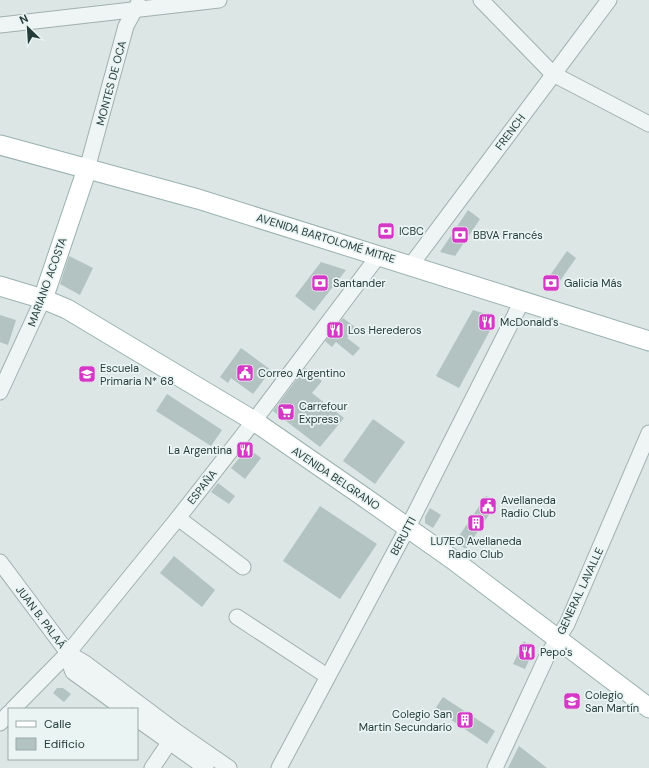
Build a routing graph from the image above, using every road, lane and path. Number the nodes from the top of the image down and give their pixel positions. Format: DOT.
graph roads {
  1 [pos="218,0"];
  2 [pos="481,0"];
  3 [pos="609,0"];
  4 [pos="137,5"];
  5 [pos="0,25"];
  6 [pos="553,74"];
  7 [pos="649,124"];
  8 [pos="0,146"];
  9 [pos="87,169"];
  10 [pos="379,255"];
  11 [pos="411,265"];
  12 [pos="0,286"];
  13 [pos="43,299"];
  14 [pos="522,301"];
  15 [pos="649,341"];
  16 [pos="0,392"];
  17 [pos="254,421"];
  18 [pos="649,433"];
  19 [pos="178,518"];
  20 [pos="408,527"];
  21 [pos="0,562"];
  22 [pos="243,567"];
  23 [pos="236,617"];
  24 [pos="558,639"];
  25 [pos="68,652"];
  26 [pos="327,676"];
  27 [pos="14,708"];
  28 [pos="123,708"];
  29 [pos="649,708"];
  30 [pos="8,715"];
  31 [pos="138,720"];
  32 [pos="0,723"];
  33 [pos="173,737"];
  34 [pos="152,768"];
  35 [pos="206,768"];
  36 [pos="229,768"];
  37 [pos="279,768"];
  38 [pos="495,768"];
  1 -- 4 [label="street"];
  2 -- 6 [label="street"];
  3 -- 6 [label="street, FRENCH"];
  4 -- 5 [label="street"];
  4 -- 9 [label="street, MONTES DE OCA"];
  6 -- 7 [label="street"];
  6 -- 11 [label="street, FRENCH"];
  8 -- 9 [label="main road, AVENIDA BARTOLOMÉ MITRE"];
  9 -- 10 [label="main road, AVENIDA BARTOLOMÉ MITRE"];
  9 -- 13 [label="main road, MARIANO ACOSTA"];
  10 -- 11 [label="main road, AVENIDA BARTOLOMÉ MITRE"];
  10 -- 17 [label="street, ESPAÑA"];
  11 -- 14 [label="main road, AVENIDA BARTOLOMÉ MITRE"];
  12 -- 13 [label="main road, AVENIDA BELGRANO"];
  13 -- 16 [label="street, MARIANO ACOSTA"];
  13 -- 17 [label="main road, AVENIDA BELGRANO"];
  14 -- 15 [label="main road, AVENIDA BARTOLOMÉ MITRE"];
  14 -- 20 [label="street, BERUTTI"];
  17 -- 19 [label="street, ESPAÑA"];
  17 -- 20 [label="main road, AVENIDA BELGRANO"];
  18 -- 24 [label="street, GENERAL LAVALLE"];
  19 -- 22 [label="street"];
  19 -- 25 [label="street, ESPAÑA"];
  20 -- 24 [label="main road, AVENIDA BELGRANO"];
  20 -- 26 [label="street, BERUTTI"];
  21 -- 25 [label="street, JUAN B. PALAÁ"];
  23 -- 26 [label="street"];
  24 -- 29 [label="main road, AVENIDA BELGRANO"];
  24 -- 38 [label="street, GENERAL LAVALLE"];
  25 -- 27 [label="street, ESPAÑA"];
  25 -- 28 [label="street, JUAN B. PALAÁ"];
  25 -- 33 [label="street, JUAN B. PALAÁ"];
  26 -- 37 [label="street, BERUTTI"];
  30 -- 32 [label="street"];
  31 -- 33 [label="street, JUAN B. PALAÁ"];
  33 -- 34 [label="street"];
  33 -- 35 [label="street, JUAN B. PALAÁ"];
  33 -- 36 [label="street, JUAN B. PALAÁ"];
}
